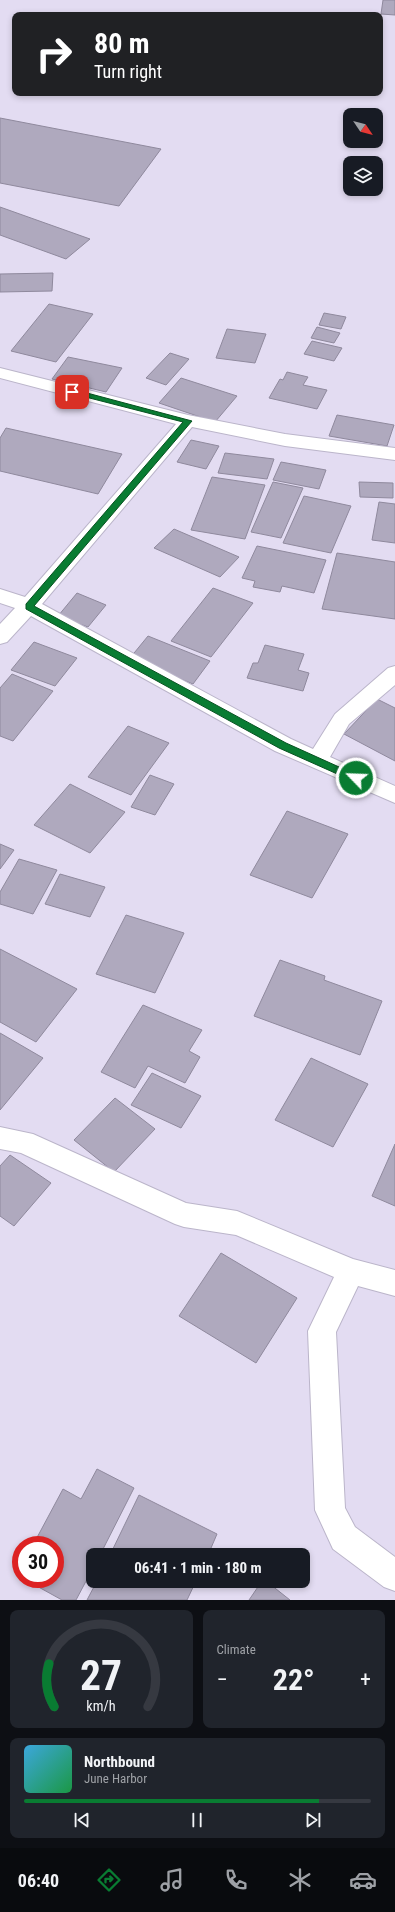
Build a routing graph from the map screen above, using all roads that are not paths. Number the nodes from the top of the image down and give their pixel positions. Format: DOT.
graph roads {
  1 [pos="0,373"];
  2 [pos="188,421"];
  3 [pos="395,454"];
  4 [pos="0,596"];
  5 [pos="29,606"];
  6 [pos="0,637"];
  7 [pos="395,673"];
  8 [pos="317,761"];
  9 [pos="395,795"];
  10 [pos="0,1138"];
  11 [pos="352,1271"];
  12 [pos="395,1283"];
  13 [pos="395,1576"];
  1 -- 2 [label="street"];
  2 -- 3 [label="street"];
  2 -- 5 [label="street"];
  4 -- 5 [label="street"];
  5 -- 6 [label="street"];
  5 -- 8 [label="street"];
  7 -- 8 [label="street"];
  8 -- 9 [label="street"];
  10 -- 11 [label="street"];
  11 -- 12 [label="street"];
  11 -- 13 [label="street"];
}
